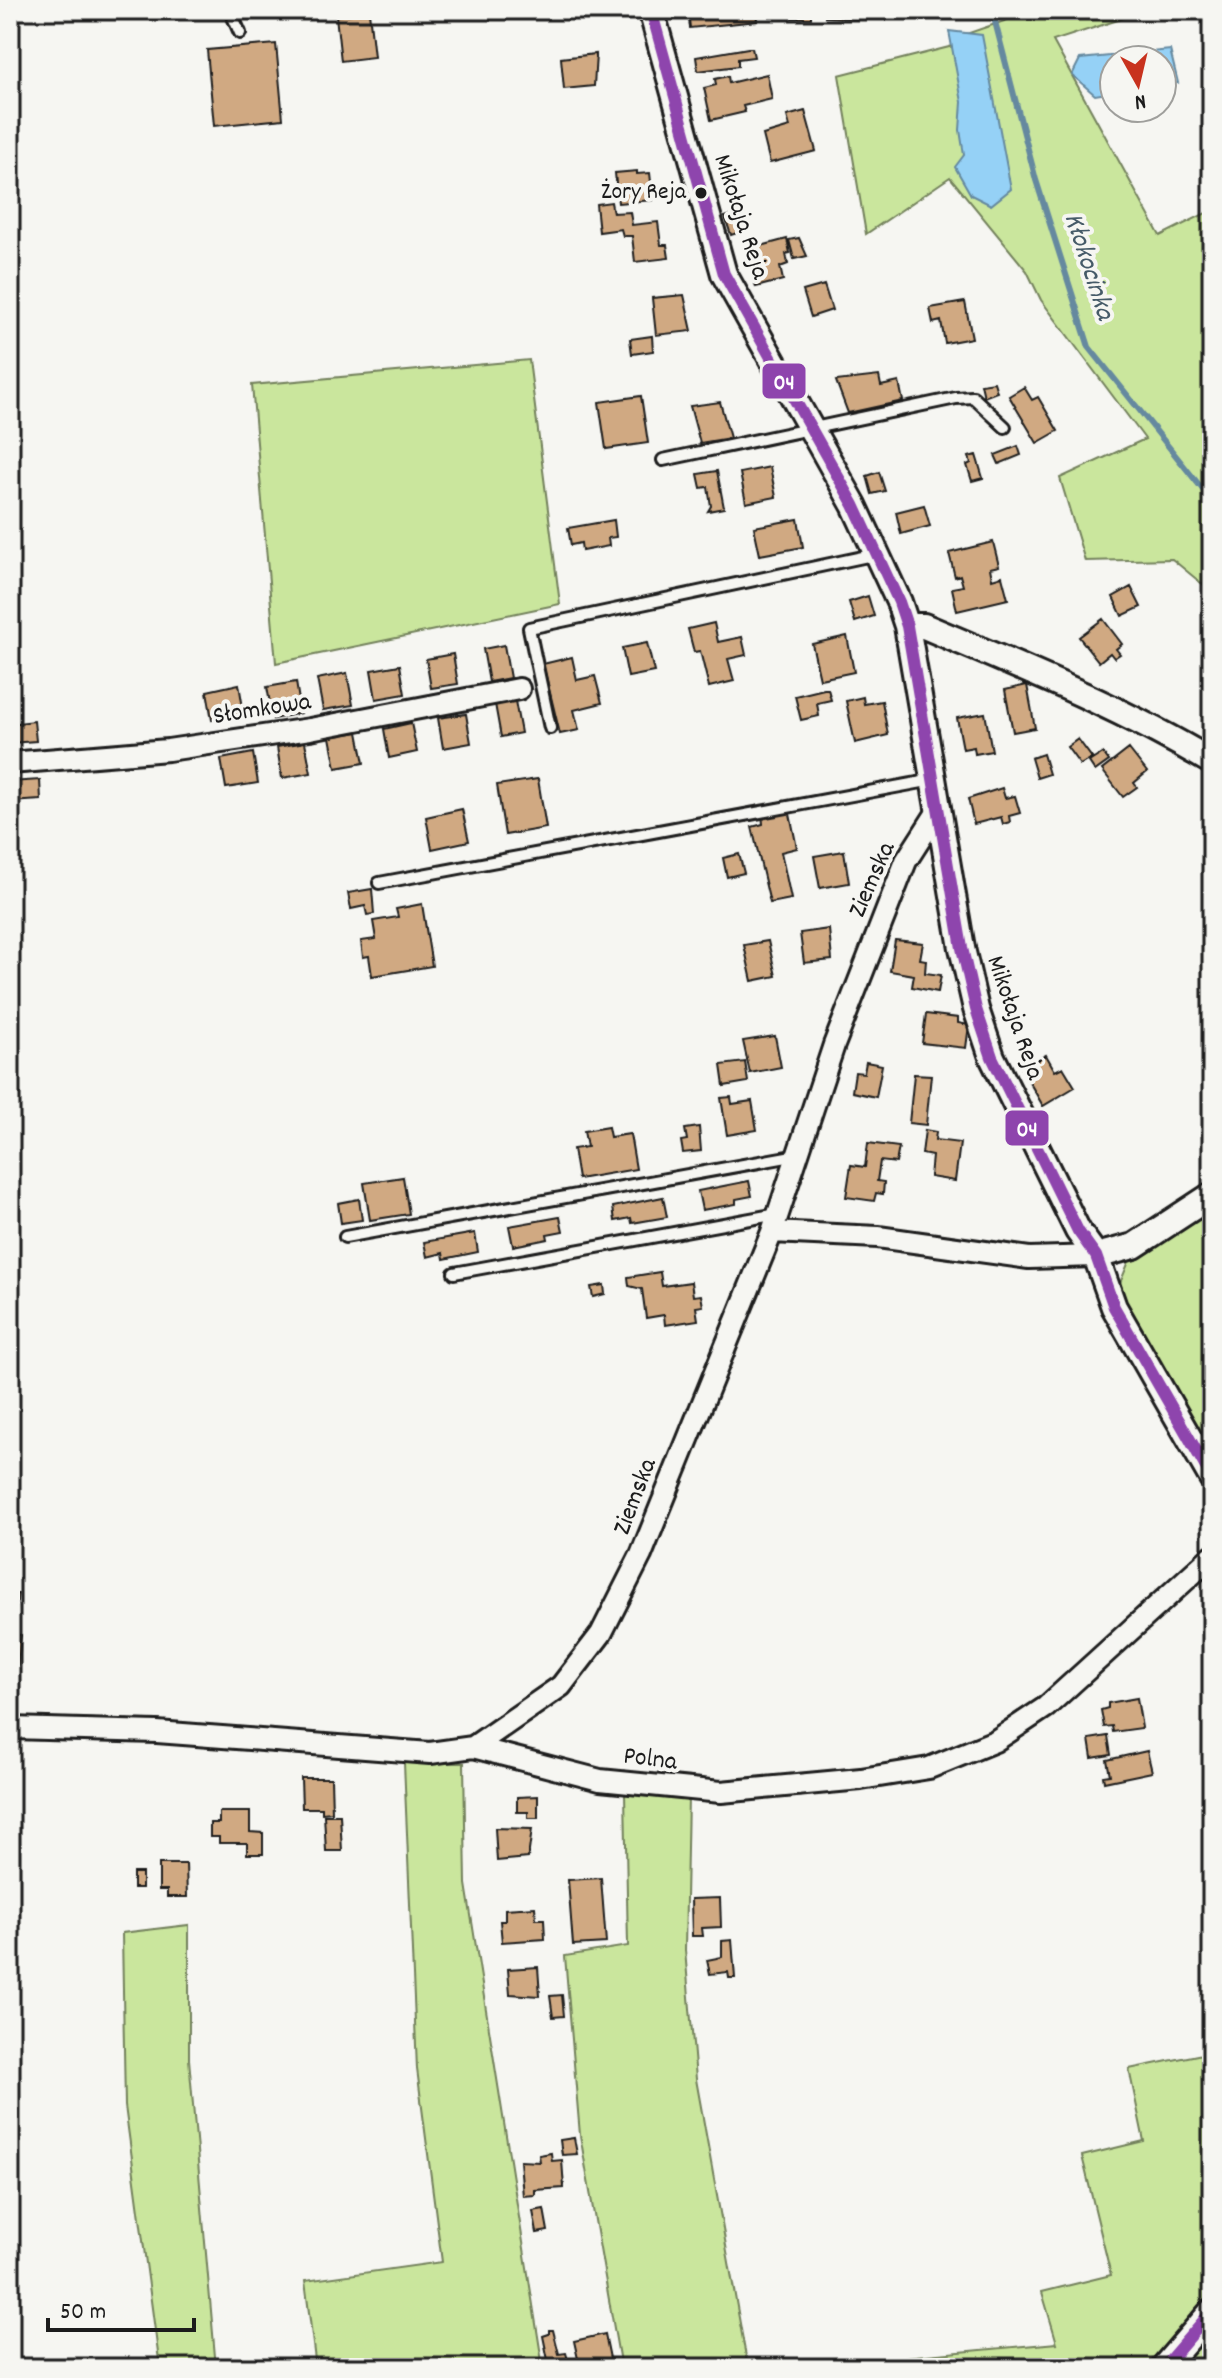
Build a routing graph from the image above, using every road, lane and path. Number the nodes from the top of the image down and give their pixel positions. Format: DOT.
graph roads {
  1 [pos="230,10"];
  2 [pos="651,10"];
  3 [pos="240,33"];
  4 [pos="1005,427"];
  5 [pos="812,431"];
  6 [pos="663,460"];
  7 [pos="879,554"];
  8 [pos="907,626"];
  9 [pos="519,689"];
  10 [pos="550,728"];
  11 [pos="1212,762"];
  12 [pos="10,763"];
  13 [pos="933,780"];
  14 [pos="938,811"];
  15 [pos="379,883"];
  16 [pos="798,1155"];
  17 [pos="1212,1195"];
  18 [pos="775,1223"];
  19 [pos="345,1237"];
  20 [pos="1096,1256"];
  21 [pos="454,1273"];
  22 [pos="1212,1478"];
  23 [pos="1212,1556"];
  24 [pos="10,1728"];
  25 [pos="473,1747"];
  26 [pos="1212,2311"];
  27 [pos="1163,2368"];
  1 -- 3 [label="lane"];
  2 -- 5 [label="street, Mikołaja Reja"];
  4 -- 5 [label="lane"];
  5 -- 6 [label="lane"];
  5 -- 7 [label="street, Mikołaja Reja"];
  7 -- 8 [label="street, Mikołaja Reja"];
  7 -- 10 [label="lane"];
  8 -- 11 [label="street"];
  8 -- 13 [label="street, Mikołaja Reja"];
  9 -- 12 [label="street, Słomkowa"];
  13 -- 14 [label="street, Mikołaja Reja"];
  13 -- 15 [label="lane"];
  14 -- 16 [label="street, Ziemska"];
  14 -- 20 [label="street, Mikołaja Reja"];
  16 -- 18 [label="street, Ziemska"];
  16 -- 19 [label="lane"];
  17 -- 20 [label="street"];
  18 -- 20 [label="street"];
  18 -- 21 [label="lane"];
  18 -- 25 [label="street, Ziemska"];
  20 -- 22 [label="street, Mikołaja Reja"];
  23 -- 25 [label="street, Polna"];
  24 -- 25 [label="street, Polna"];
  26 -- 27 [label="street"];
}
